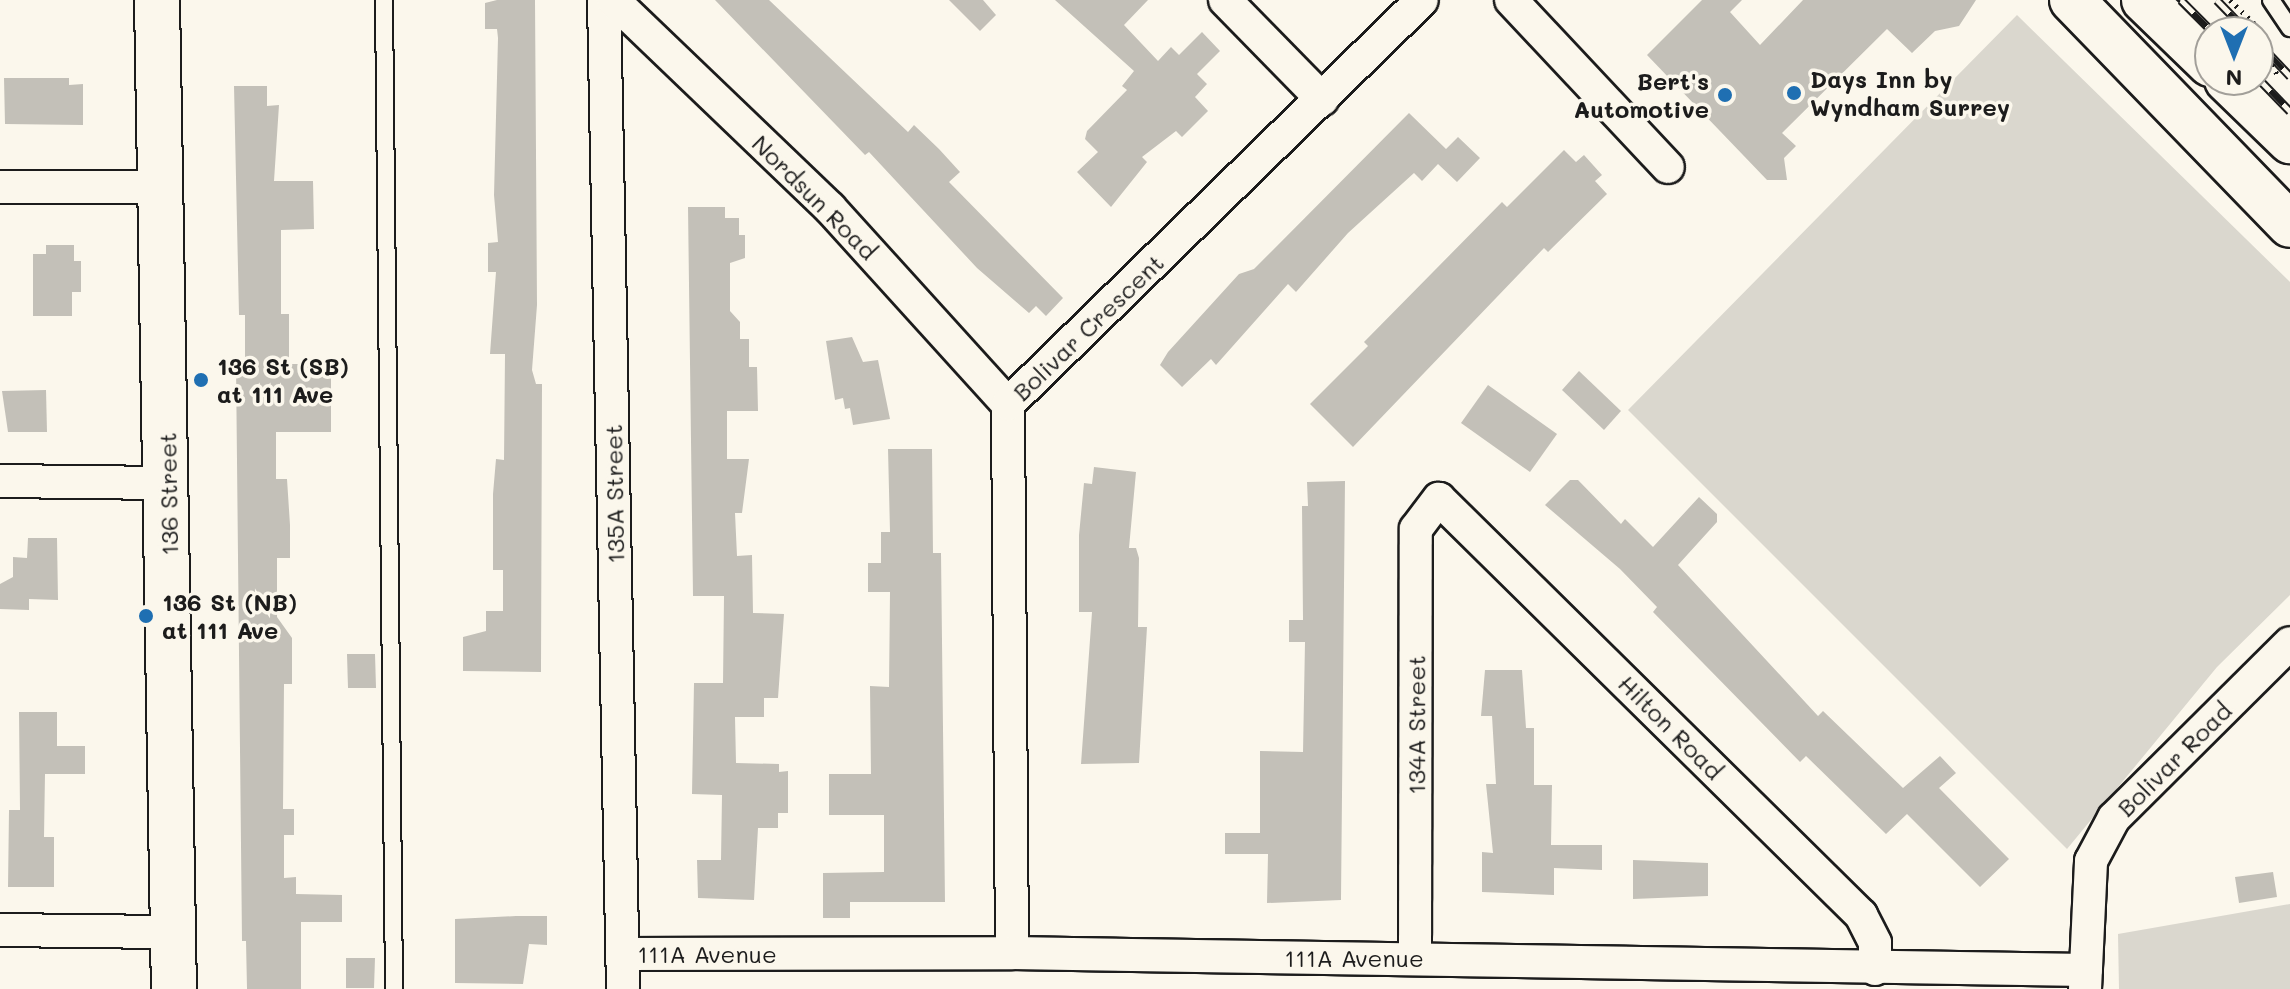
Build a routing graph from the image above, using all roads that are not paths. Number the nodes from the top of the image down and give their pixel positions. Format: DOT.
graph roads {
  1 [pos="157,0"];
  2 [pos="384,0"];
  3 [pos="604,0"];
  4 [pos="613,0"];
  5 [pos="1225,0"];
  6 [pos="1422,0"];
  7 [pos="1511,0"];
  8 [pos="2072,0"];
  9 [pos="2144,0"];
  10 [pos="2271,0"];
  11 [pos="2290,28"];
  12 [pos="2194,48"];
  13 [pos="2246,96"];
  14 [pos="1322,99"];
  15 [pos="2285,129"];
  16 [pos="1668,167"];
  17 [pos="0,187"];
  18 [pos="162,187"];
  19 [pos="2290,225"];
  20 [pos="1008,404"];
  21 [pos="0,481"];
  22 [pos="169,483"];
  23 [pos="1439,499"];
  24 [pos="2290,643"];
  25 [pos="0,930"];
  26 [pos="174,932"];
  27 [pos="1012,953"];
  28 [pos="623,954"];
  29 [pos="1415,958"];
  30 [pos="1875,969"];
  31 [pos="2086,980"];
  32 [pos="174,989"];
  33 [pos="394,989"];
  34 [pos="623,989"];
  1 -- 18 [label="street, 136 Street"];
  2 -- 33 [label="lane"];
  3 -- 28 [label="street, 135A Street"];
  4 -- 20 [label="street, Nordsun Road"];
  5 -- 14 [label="street"];
  6 -- 14 [label="street, Bolivar Crescent"];
  7 -- 16 [label="street"];
  8 -- 19 [label="street"];
  9 -- 12 [label="street"];
  10 -- 11 [label="lane"];
  13 -- 15 [label="street"];
  14 -- 20 [label="street, Bolivar Crescent"];
  17 -- 18 [label="street"];
  18 -- 22 [label="street, 136 Street"];
  20 -- 27 [label="street, Bolivar Crescent"];
  21 -- 22 [label="street"];
  22 -- 26 [label="street, 136 Street"];
  23 -- 29 [label="street, 134A Street"];
  23 -- 30 [label="street, Hilton Road"];
  24 -- 31 [label="street, Bolivar Road"];
  25 -- 26 [label="street"];
  26 -- 32 [label="street, 136 Street"];
  27 -- 28 [label="street, 111A Avenue"];
  27 -- 29 [label="street, 111A Avenue"];
  28 -- 34 [label="street, 135A Street"];
  29 -- 30 [label="street, 111A Avenue"];
  30 -- 31 [label="street, 111A Avenue"];
}
